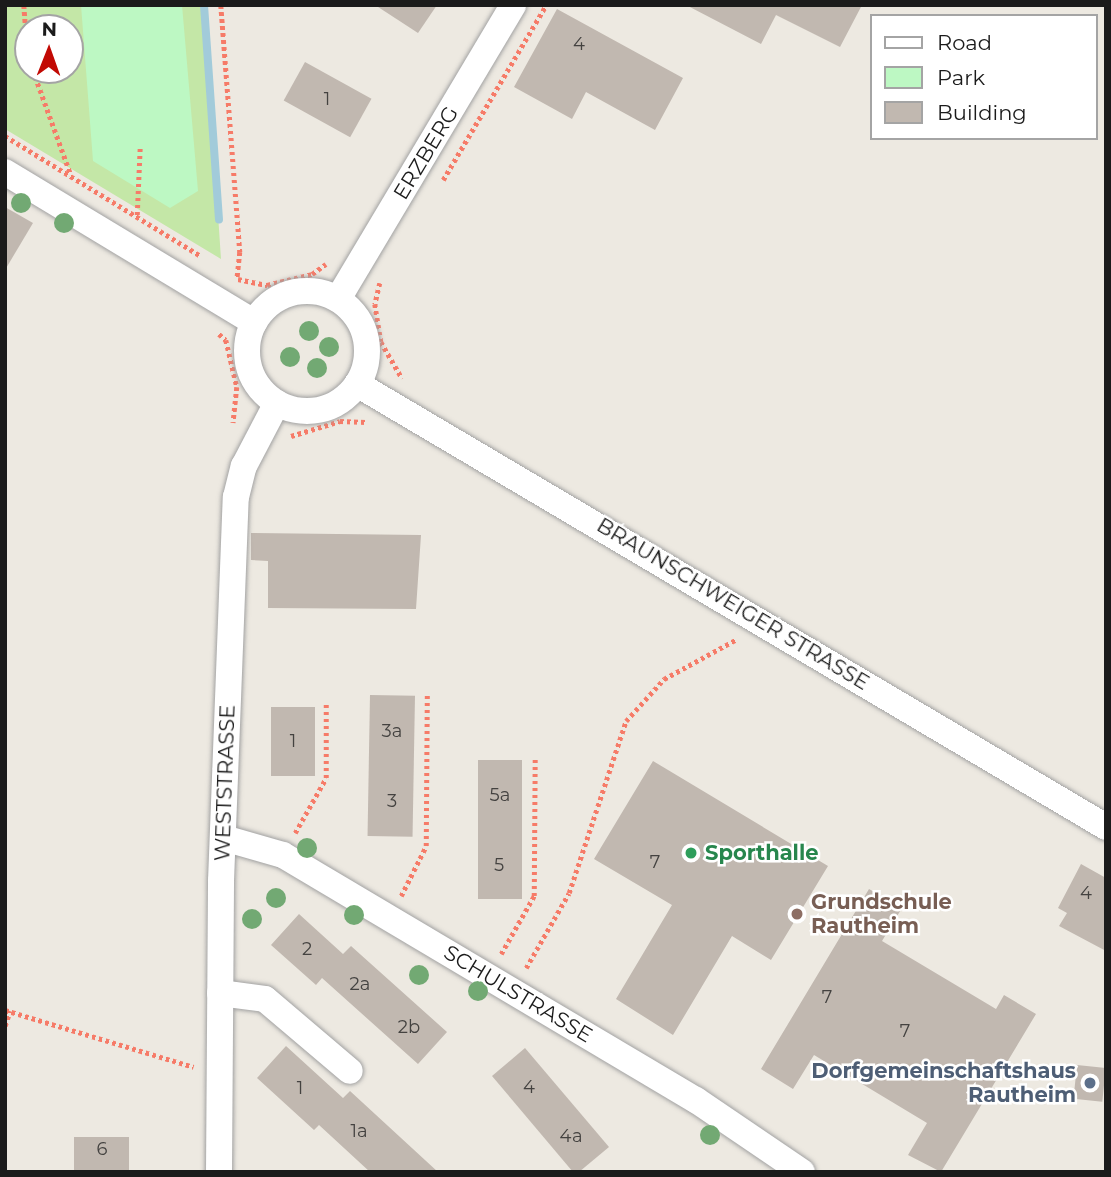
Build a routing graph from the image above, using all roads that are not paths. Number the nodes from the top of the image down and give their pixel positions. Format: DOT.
graph roads {
  1 [pos="513,5"];
  2 [pos="5,172"];
  3 [pos="338,299"];
  4 [pos="254,322"];
  5 [pos="358,384"];
  6 [pos="277,403"];
  7 [pos="1106,827"];
  8 [pos="224,838"];
  9 [pos="220,993"];
  10 [pos="350,1071"];
  11 [pos="219,1172"];
  12 [pos="802,1172"];
  1 -- 3 [label="street, ERZBERG"];
  2 -- 4 [label="street"];
  3 -- 4 [label="street"];
  3 -- 5 [label="street"];
  4 -- 6 [label="street"];
  5 -- 6 [label="street"];
  5 -- 7 [label="street, BRAUNSCHWEIGER STRASSE"];
  6 -- 8 [label="street, WESTSTRASSE"];
  8 -- 9 [label="street, WESTSTRASSE"];
  8 -- 12 [label="street, SCHULSTRASSE"];
  9 -- 10 [label="street"];
  9 -- 11 [label="street, WESTSTRASSE"];
}
